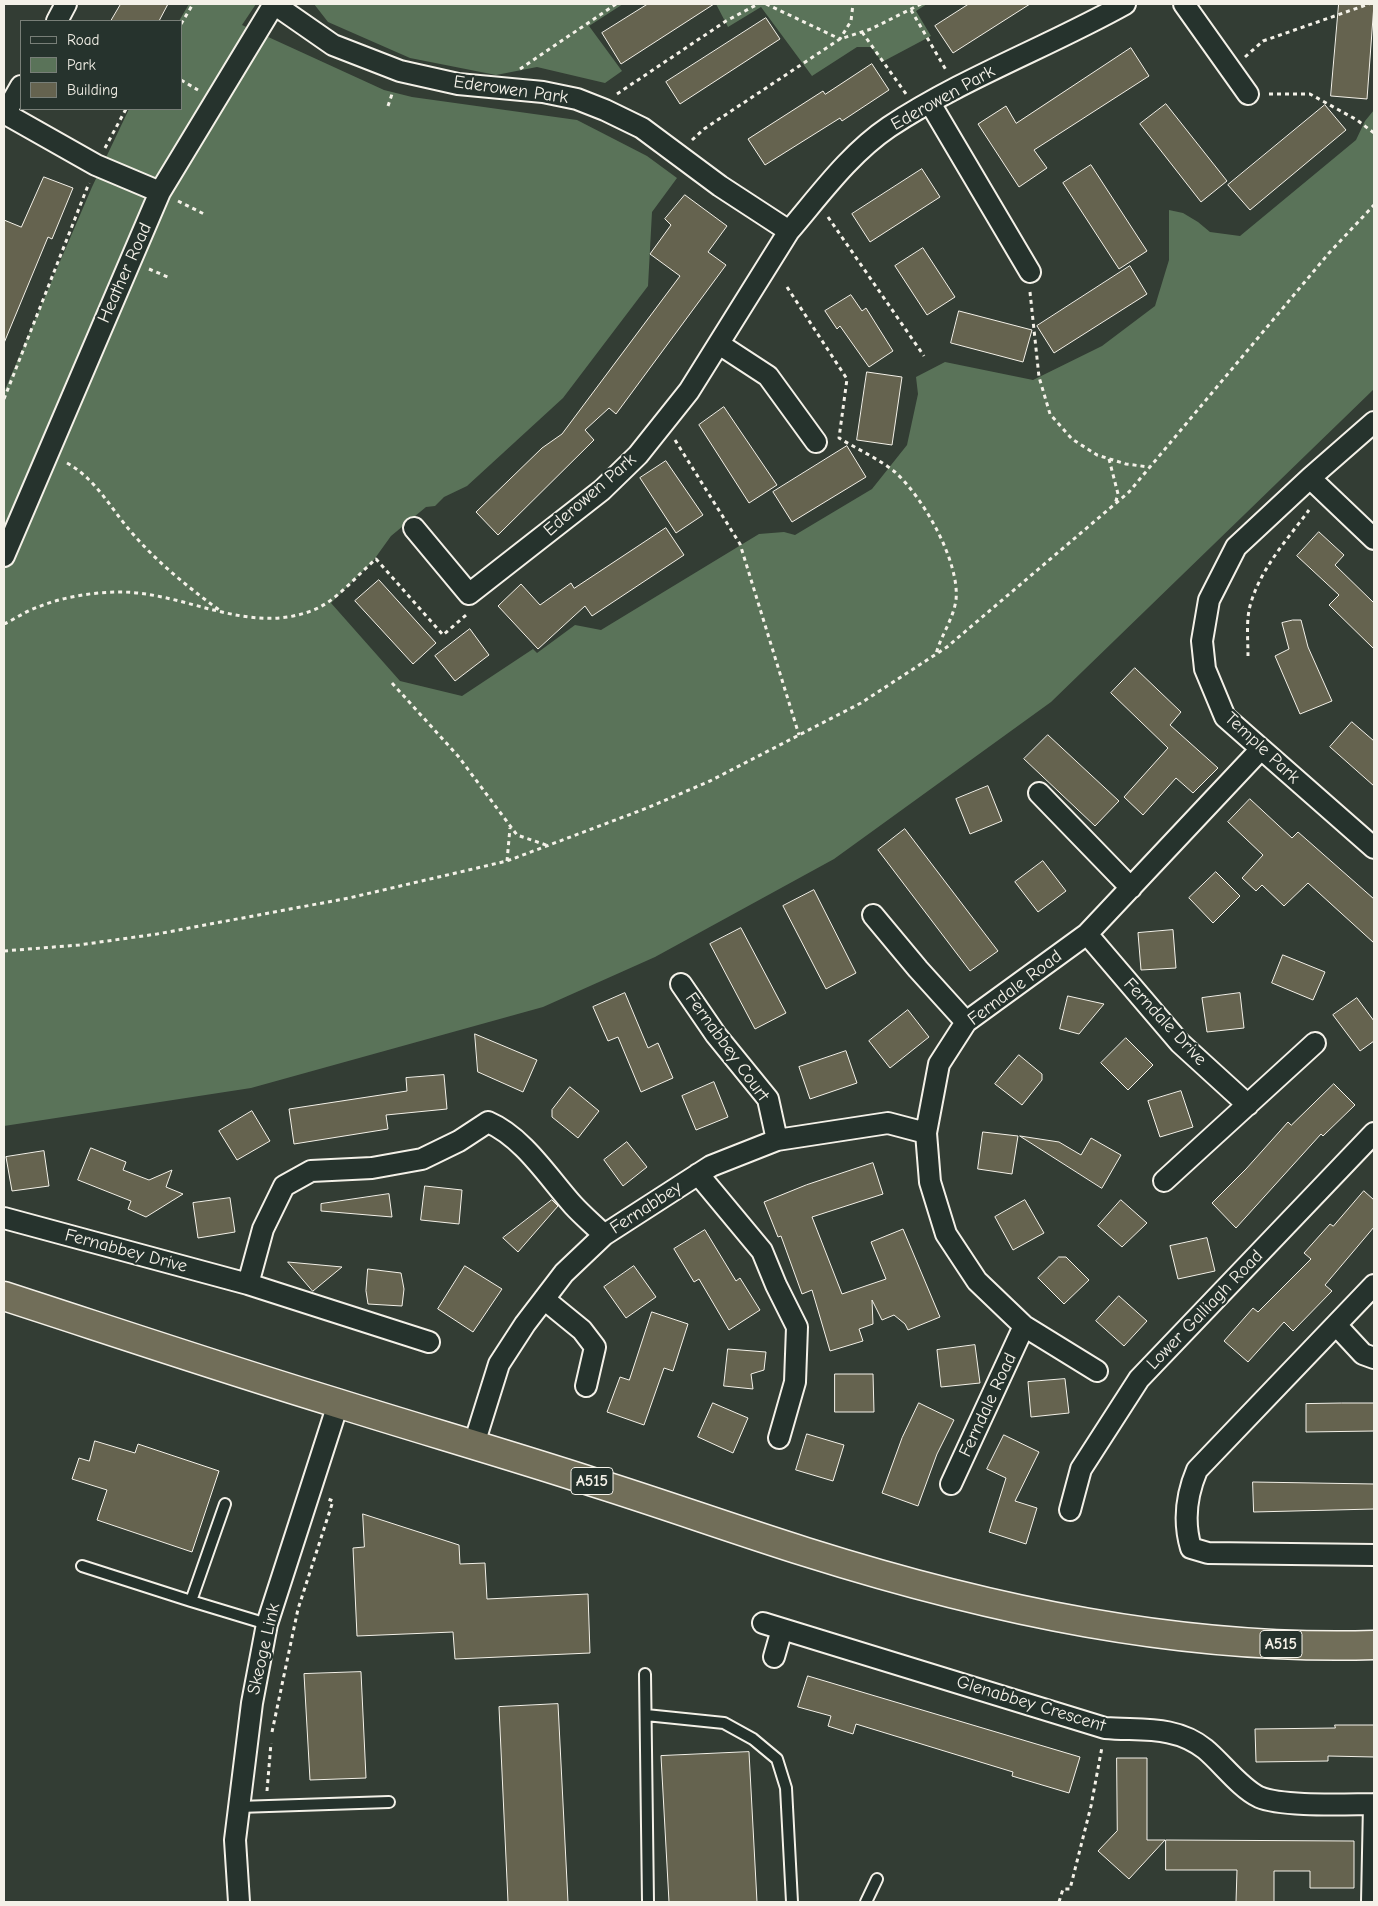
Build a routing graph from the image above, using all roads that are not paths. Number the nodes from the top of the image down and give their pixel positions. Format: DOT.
graph roads {
  1 [pos="66,4"];
  2 [pos="274,4"];
  3 [pos="1125,4"];
  4 [pos="1184,4"];
  5 [pos="58,20"];
  6 [pos="20,88"];
  7 [pos="1248,94"];
  8 [pos="923,108"];
  9 [pos="5,114"];
  10 [pos="160,192"];
  11 [pos="789,231"];
  12 [pos="1030,272"];
  13 [pos="718,344"];
  14 [pos="1374,422"];
  15 [pos="816,442"];
  16 [pos="1317,484"];
  17 [pos="414,528"];
  18 [pos="1374,539"];
  19 [pos="4,556"];
  20 [pos="1260,749"];
  21 [pos="1039,793"];
  22 [pos="1374,848"];
  23 [pos="1131,888"];
  24 [pos="873,915"];
  25 [pos="1087,934"];
  26 [pos="681,984"];
  27 [pos="966,1022"];
  28 [pos="1315,1043"];
  29 [pos="1248,1105"];
  30 [pos="926,1133"];
  31 [pos="1374,1133"];
  32 [pos="776,1140"];
  33 [pos="698,1174"];
  34 [pos="1164,1181"];
  35 [pos="4,1218"];
  36 [pos="604,1234"];
  37 [pos="248,1284"];
  38 [pos="1374,1285"];
  39 [pos="4,1296"];
  40 [pos="544,1298"];
  41 [pos="1024,1326"];
  42 [pos="1337,1326"];
  43 [pos="429,1342"];
  44 [pos="1374,1358"];
  45 [pos="1097,1372"];
  46 [pos="586,1386"];
  47 [pos="338,1404"];
  48 [pos="779,1438"];
  49 [pos="474,1444"];
  50 [pos="951,1484"];
  51 [pos="225,1504"];
  52 [pos="1070,1510"];
  53 [pos="1374,1555"];
  54 [pos="82,1566"];
  55 [pos="191,1601"];
  56 [pos="763,1622"];
  57 [pos="267,1624"];
  58 [pos="782,1628"];
  59 [pos="1374,1645"];
  60 [pos="774,1657"];
  61 [pos="646,1674"];
  62 [pos="646,1715"];
  63 [pos="389,1802"];
  64 [pos="1374,1804"];
  65 [pos="239,1807"];
  66 [pos="877,1879"];
  67 [pos="239,1902"];
  68 [pos="648,1902"];
  69 [pos="792,1902"];
  70 [pos="866,1902"];
  71 [pos="1372,1902"];
  1 -- 5 [label="street"];
  2 -- 10 [label="street, Heather Road"];
  2 -- 11 [label="street, Ederowen Park"];
  3 -- 8 [label="street, Ederowen Park"];
  4 -- 7 [label="street"];
  6 -- 9 [label="street"];
  8 -- 11 [label="street, Ederowen Park"];
  8 -- 12 [label="street"];
  9 -- 10 [label="street"];
  10 -- 19 [label="street, Heather Road"];
  11 -- 13 [label="street, Ederowen Park"];
  13 -- 15 [label="street"];
  13 -- 17 [label="street, Ederowen Park"];
  14 -- 16 [label="street, Temple Park"];
  16 -- 18 [label="street"];
  16 -- 20 [label="street, Temple Park"];
  20 -- 22 [label="street, Temple Park"];
  20 -- 23 [label="street, Ferndale Road"];
  21 -- 23 [label="street"];
  23 -- 25 [label="street, Ferndale Road"];
  24 -- 27 [label="street"];
  25 -- 27 [label="street, Ferndale Road"];
  25 -- 29 [label="street, Ferndale Drive"];
  26 -- 32 [label="street, Fernabbey Court"];
  27 -- 30 [label="street, Ferndale Road"];
  28 -- 29 [label="street"];
  29 -- 34 [label="street"];
  30 -- 32 [label="street, Fernabbey"];
  30 -- 41 [label="street, Ferndale Road"];
  31 -- 52 [label="street, Lower Galliagh Road"];
  32 -- 33 [label="street, Fernabbey"];
  33 -- 36 [label="street, Fernabbey"];
  33 -- 48 [label="street"];
  35 -- 37 [label="street, Fernabbey Drive"];
  36 -- 37 [label="street"];
  36 -- 40 [label="street, Fernabbey"];
  37 -- 43 [label="street, Fernabbey Drive"];
  38 -- 42 [label="street"];
  39 -- 47 [label="highway, A515"];
  40 -- 46 [label="street"];
  40 -- 49 [label="street, Fernabbey"];
  41 -- 45 [label="street, Ferndale Road"];
  41 -- 50 [label="street, Ferndale Road"];
  42 -- 44 [label="street"];
  42 -- 53 [label="street"];
  47 -- 49 [label="highway, A515"];
  47 -- 57 [label="street, Skeoge Link"];
  49 -- 59 [label="highway, A515"];
  51 -- 55 [label="lane"];
  54 -- 55 [label="lane"];
  55 -- 57 [label="lane"];
  56 -- 58 [label="street, Glenabbey Crescent"];
  57 -- 65 [label="street, Skeoge Link"];
  58 -- 60 [label="street"];
  58 -- 64 [label="street, Glenabbey Crescent"];
  61 -- 62 [label="lane"];
  62 -- 68 [label="lane"];
  62 -- 69 [label="lane"];
  63 -- 65 [label="lane"];
  64 -- 71 [label="street, Glenabbey Crescent"];
  65 -- 67 [label="street, Skeoge Link"];
  66 -- 70 [label="lane"];
}
